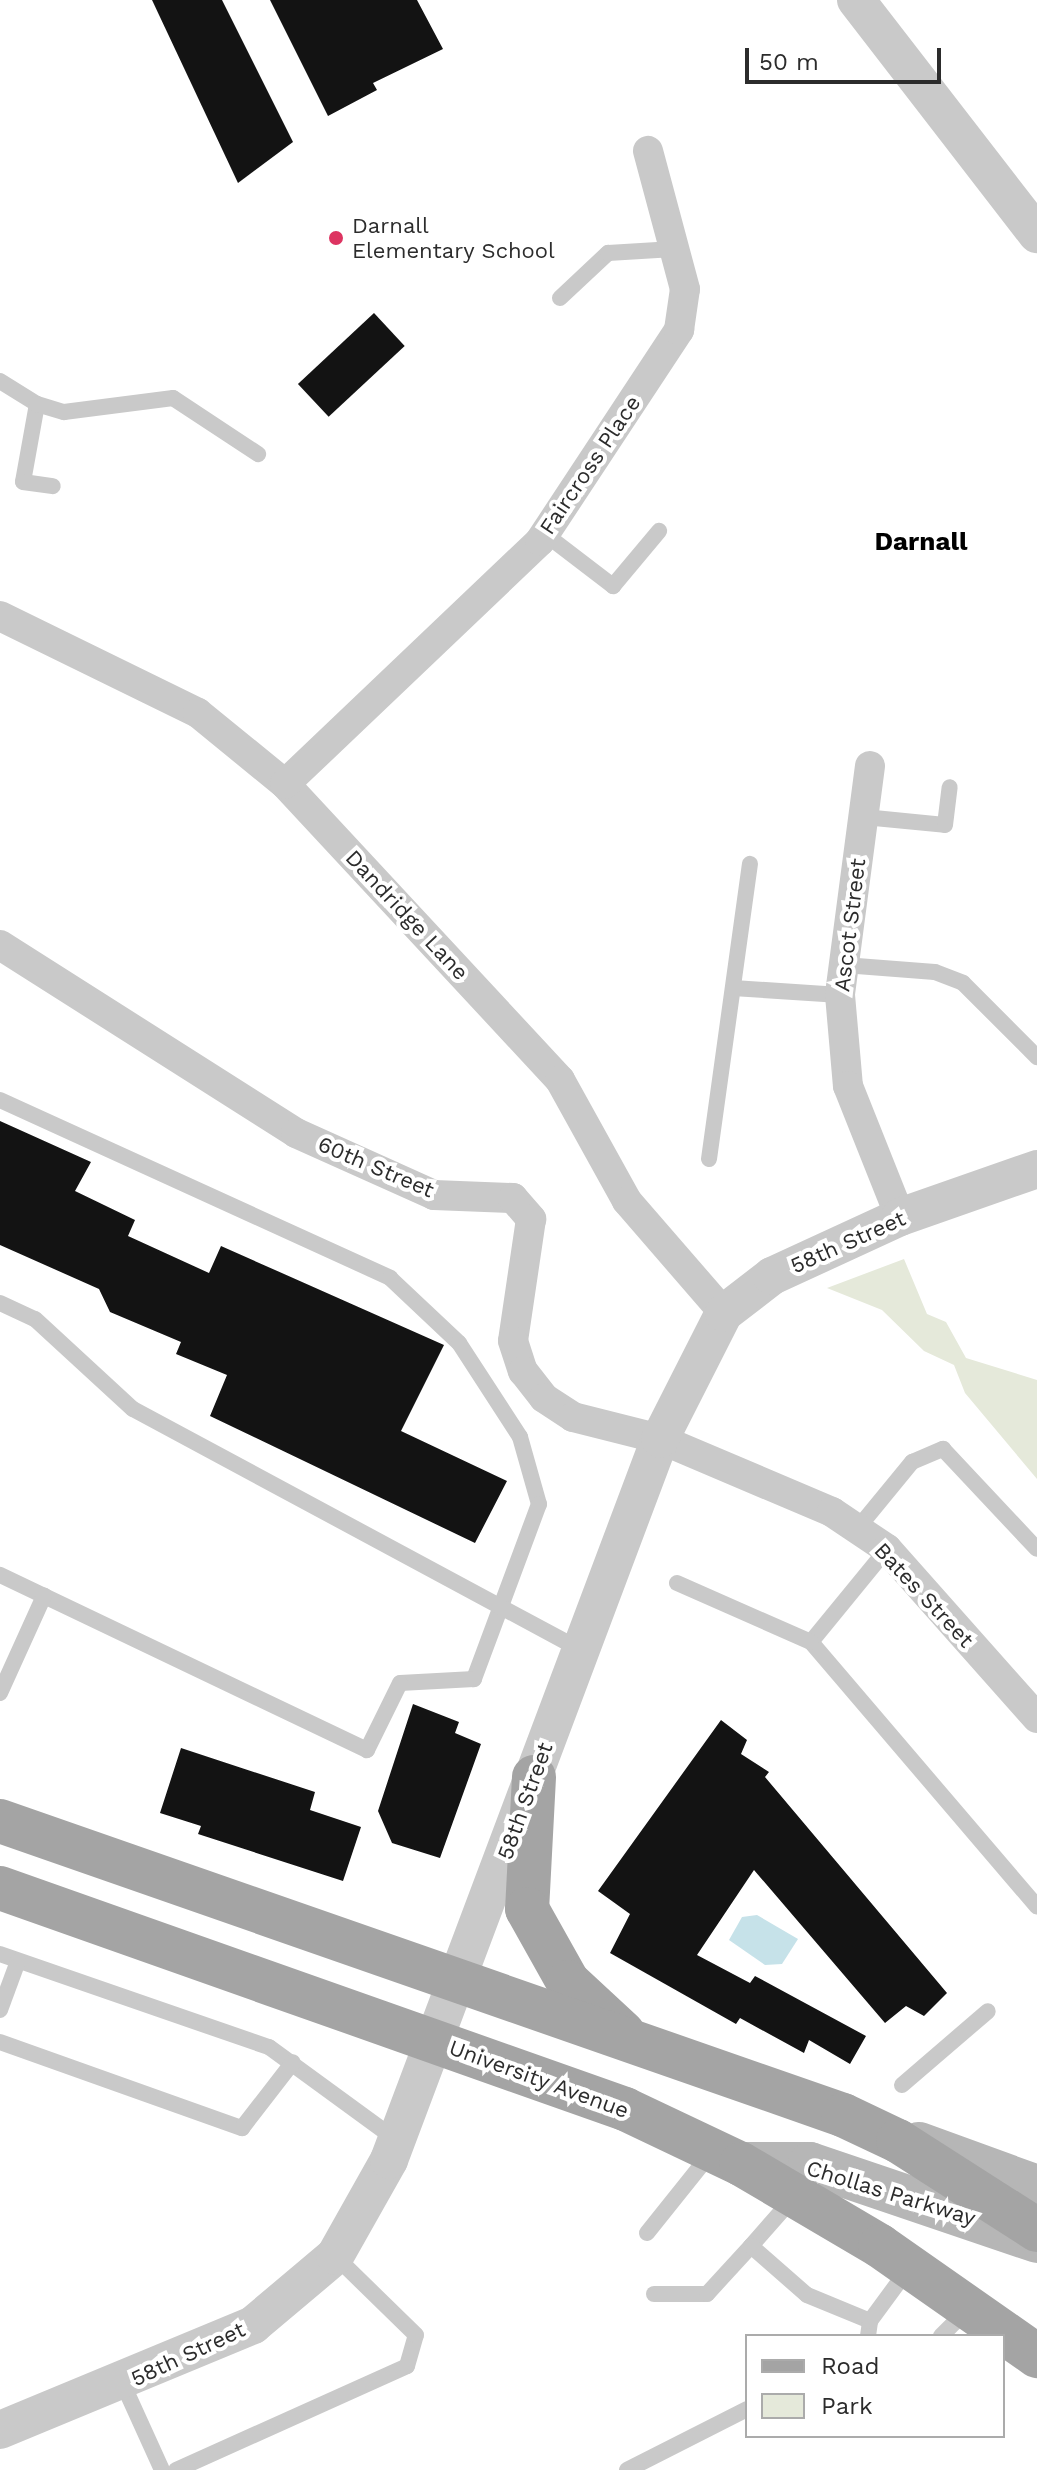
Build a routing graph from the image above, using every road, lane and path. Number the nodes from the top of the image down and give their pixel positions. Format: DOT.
graph roads {
  1 [pos="856,0"];
  2 [pos="648,151"];
  3 [pos="1037,234"];
  4 [pos="674,249"];
  5 [pos="560,298"];
  6 [pos="0,381"];
  7 [pos="37,404"];
  8 [pos="258,454"];
  9 [pos="53,486"];
  10 [pos="659,531"];
  11 [pos="545,534"];
  12 [pos="0,616"];
  13 [pos="870,766"];
  14 [pos="285,784"];
  15 [pos="950,787"];
  16 [pos="864,817"];
  17 [pos="750,864"];
  18 [pos="0,945"];
  19 [pos="844,965"];
  20 [pos="733,988"];
  21 [pos="840,995"];
  22 [pos="1037,1057"];
  23 [pos="0,1100"];
  24 [pos="709,1159"];
  25 [pos="1037,1169"];
  26 [pos="900,1217"];
  27 [pos="0,1303"];
  28 [pos="724,1313"];
  29 [pos="660,1439"];
  30 [pos="857,1529"];
  31 [pos="887,1549"];
  32 [pos="1037,1549"];
  33 [pos="0,1575"];
  34 [pos="677,1583"];
  35 [pos="44,1596"];
  36 [pos="499,1611"];
  37 [pos="811,1642"];
  38 [pos="581,1650"];
  39 [pos="0,1693"];
  40 [pos="1037,1718"];
  41 [pos="534,1777"];
  42 [pos="0,1821"];
  43 [pos="0,1888"];
  44 [pos="1037,1907"];
  45 [pos="0,1954"];
  46 [pos="18,1961"];
  47 [pos="457,1982"];
  48 [pos="0,2010"];
  49 [pos="988,2011"];
  50 [pos="434,2040"];
  51 [pos="0,2042"];
  52 [pos="636,2046"];
  53 [pos="293,2062"];
  54 [pos="902,2085"];
  55 [pos="843,2115"];
  56 [pos="396,2140"];
  57 [pos="727,2157"];
  58 [pos="1037,2187"];
  59 [pos="795,2196"];
  60 [pos="1037,2230"];
  61 [pos="647,2233"];
  62 [pos="1037,2241"];
  63 [pos="751,2246"];
  64 [pos="335,2256"];
  65 [pos="910,2267"];
  66 [pos="654,2294"];
  67 [pos="955,2322"];
  68 [pos="869,2329"];
  69 [pos="984,2334"];
  70 [pos="1005,2343"];
  71 [pos="1037,2356"];
  72 [pos="123,2384"];
  73 [pos="745,2410"];
  74 [pos="0,2430"];
  75 [pos="162,2470"];
  76 [pos="176,2470"];
  77 [pos="627,2470"];
  1 -- 3 [label="street"];
  2 -- 4 [label="street, Faircross Place"];
  4 -- 5 [label="lane"];
  4 -- 11 [label="street, Faircross Place"];
  6 -- 7 [label="lane"];
  7 -- 8 [label="lane"];
  7 -- 9 [label="lane"];
  10 -- 11 [label="lane"];
  11 -- 14 [label="street, Faircross Place"];
  12 -- 14 [label="street, Dandridge Lane"];
  13 -- 16 [label="street, Ascot Street"];
  14 -- 28 [label="street, Dandridge Lane"];
  15 -- 16 [label="lane"];
  16 -- 19 [label="street, Ascot Street"];
  17 -- 20 [label="lane"];
  18 -- 29 [label="street, 60th Street"];
  19 -- 21 [label="street, Ascot Street"];
  19 -- 22 [label="lane"];
  20 -- 21 [label="lane"];
  20 -- 24 [label="lane"];
  21 -- 26 [label="street, Ascot Street"];
  23 -- 36 [label="lane"];
  25 -- 26 [label="street, 58th Street"];
  26 -- 28 [label="street, 58th Street"];
  27 -- 36 [label="lane"];
  28 -- 29 [label="street, 58th Street"];
  29 -- 30 [label="street, Bates Street"];
  29 -- 38 [label="street, 58th Street"];
  30 -- 31 [label="street, Bates Street"];
  30 -- 32 [label="lane"];
  31 -- 37 [label="lane"];
  31 -- 40 [label="street, Bates Street"];
  33 -- 35 [label="lane"];
  34 -- 37 [label="lane"];
  35 -- 36 [label="lane"];
  35 -- 39 [label="lane"];
  36 -- 38 [label="lane"];
  37 -- 44 [label="lane"];
  38 -- 41 [label="street, 58th Street"];
  41 -- 47 [label="street, 58th Street"];
  41 -- 52 [label="main road"];
  42 -- 47 [label="main road"];
  43 -- 50 [label="main road, University Avenue"];
  45 -- 46 [label="lane"];
  46 -- 48 [label="lane"];
  46 -- 53 [label="lane"];
  47 -- 50 [label="street, 58th Street"];
  47 -- 52 [label="main road"];
  49 -- 54 [label="lane"];
  50 -- 56 [label="street, 58th Street"];
  50 -- 57 [label="main road, University Avenue"];
  51 -- 53 [label="lane"];
  52 -- 55 [label="main road"];
  53 -- 56 [label="lane"];
  55 -- 58 [label="main road"];
  55 -- 60 [label="main road"];
  56 -- 64 [label="street, 58th Street"];
  57 -- 59 [label="main road, University Avenue"];
  57 -- 61 [label="lane"];
  57 -- 62 [label="main road, Chollas Parkway"];
  59 -- 63 [label="lane"];
  59 -- 65 [label="main road, University Avenue"];
  63 -- 66 [label="lane"];
  63 -- 68 [label="lane"];
  64 -- 72 [label="street, 58th Street"];
  64 -- 76 [label="lane"];
  65 -- 67 [label="main road, University Avenue"];
  65 -- 68 [label="lane"];
  67 -- 69 [label="main road, University Avenue"];
  70 -- 71 [label="main road, University Avenue"];
  72 -- 74 [label="street, 58th Street"];
  72 -- 75 [label="lane"];
  73 -- 77 [label="lane"];
}
